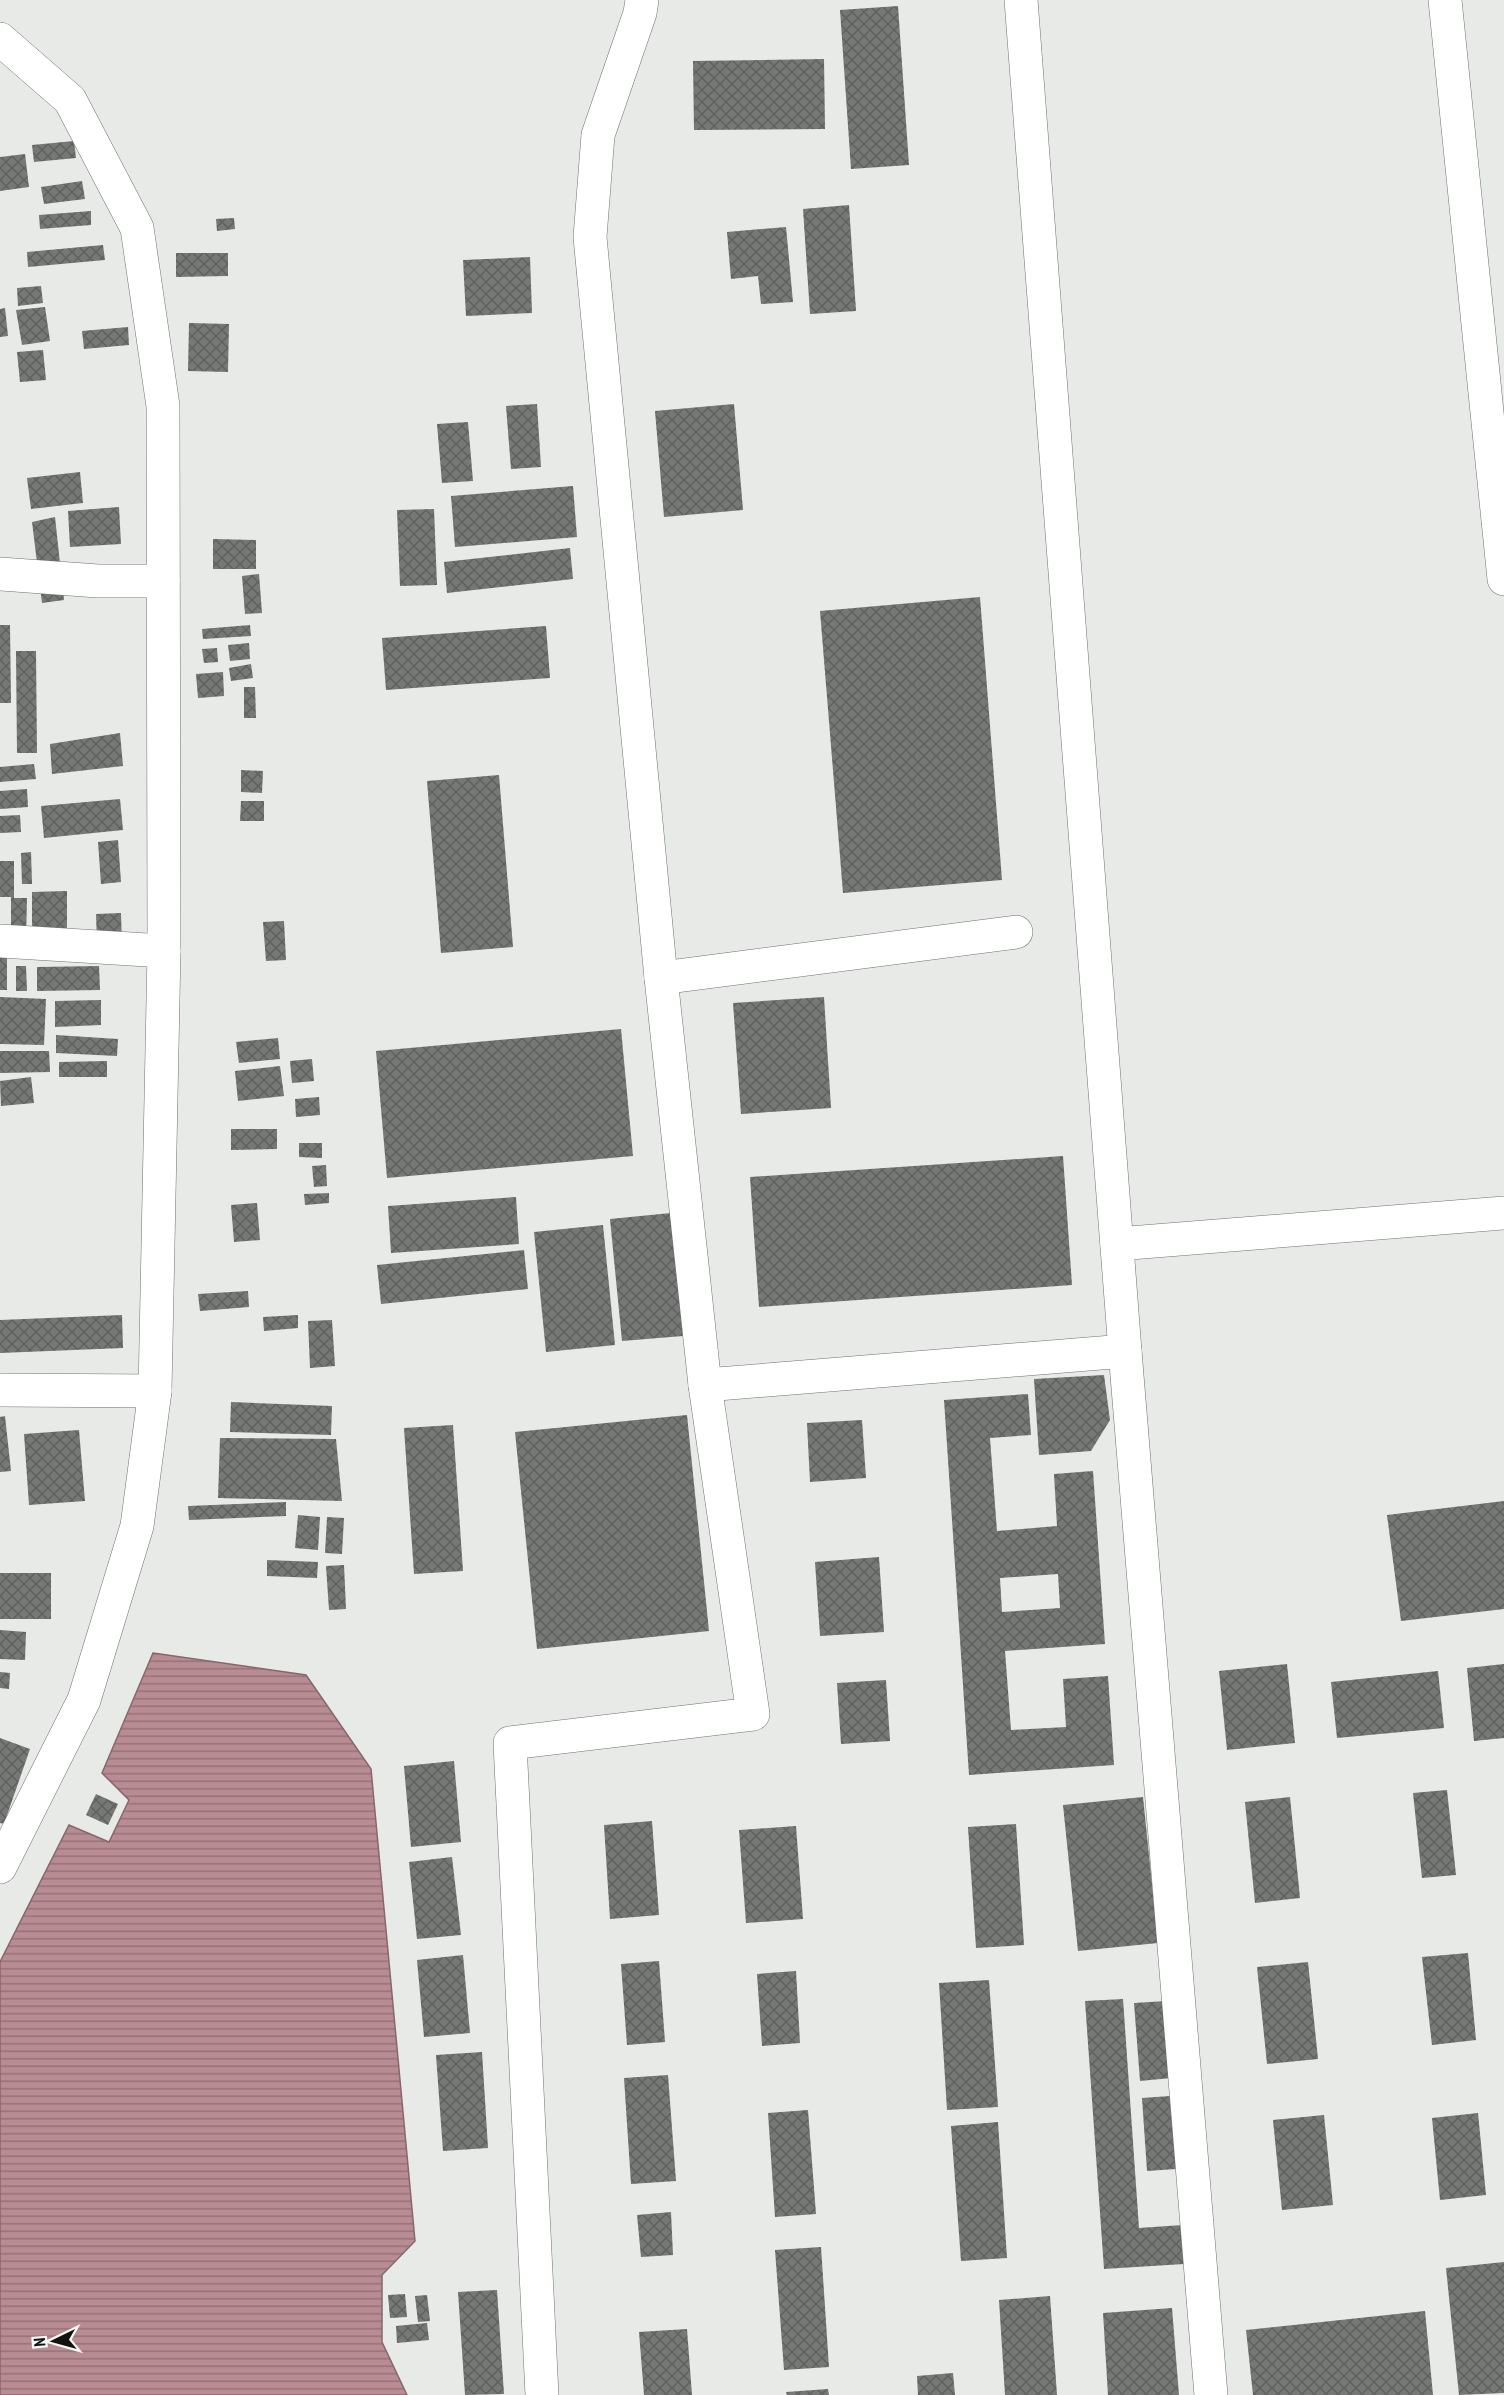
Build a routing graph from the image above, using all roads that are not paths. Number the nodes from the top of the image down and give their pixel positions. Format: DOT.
graph roads {
  1 [pos="642,0"];
  2 [pos="1021,0"];
  3 [pos="1445,0"];
  4 [pos="0,39"];
  5 [pos="0,574"];
  6 [pos="1504,579"];
  7 [pos="163,581"];
  8 [pos="1016,932"];
  9 [pos="0,941"];
  10 [pos="164,951"];
  11 [pos="661,978"];
  12 [pos="1504,1213"];
  13 [pos="1117,1244"];
  14 [pos="1125,1351"];
  15 [pos="705,1385"];
  16 [pos="0,1390"];
  17 [pos="155,1391"];
  18 [pos="0,1867"];
  19 [pos="542,2395"];
  20 [pos="1211,2395"];
  1 -- 11 [label="street"];
  2 -- 13 [label="street"];
  3 -- 6 [label="street"];
  4 -- 7 [label="street"];
  5 -- 7 [label="street"];
  7 -- 10 [label="street"];
  8 -- 11 [label="street"];
  9 -- 10 [label="street"];
  10 -- 17 [label="street"];
  11 -- 15 [label="street"];
  12 -- 13 [label="street"];
  13 -- 14 [label="street"];
  14 -- 15 [label="street"];
  14 -- 20 [label="street"];
  15 -- 19 [label="street"];
  16 -- 17 [label="street"];
  17 -- 18 [label="street"];
}
